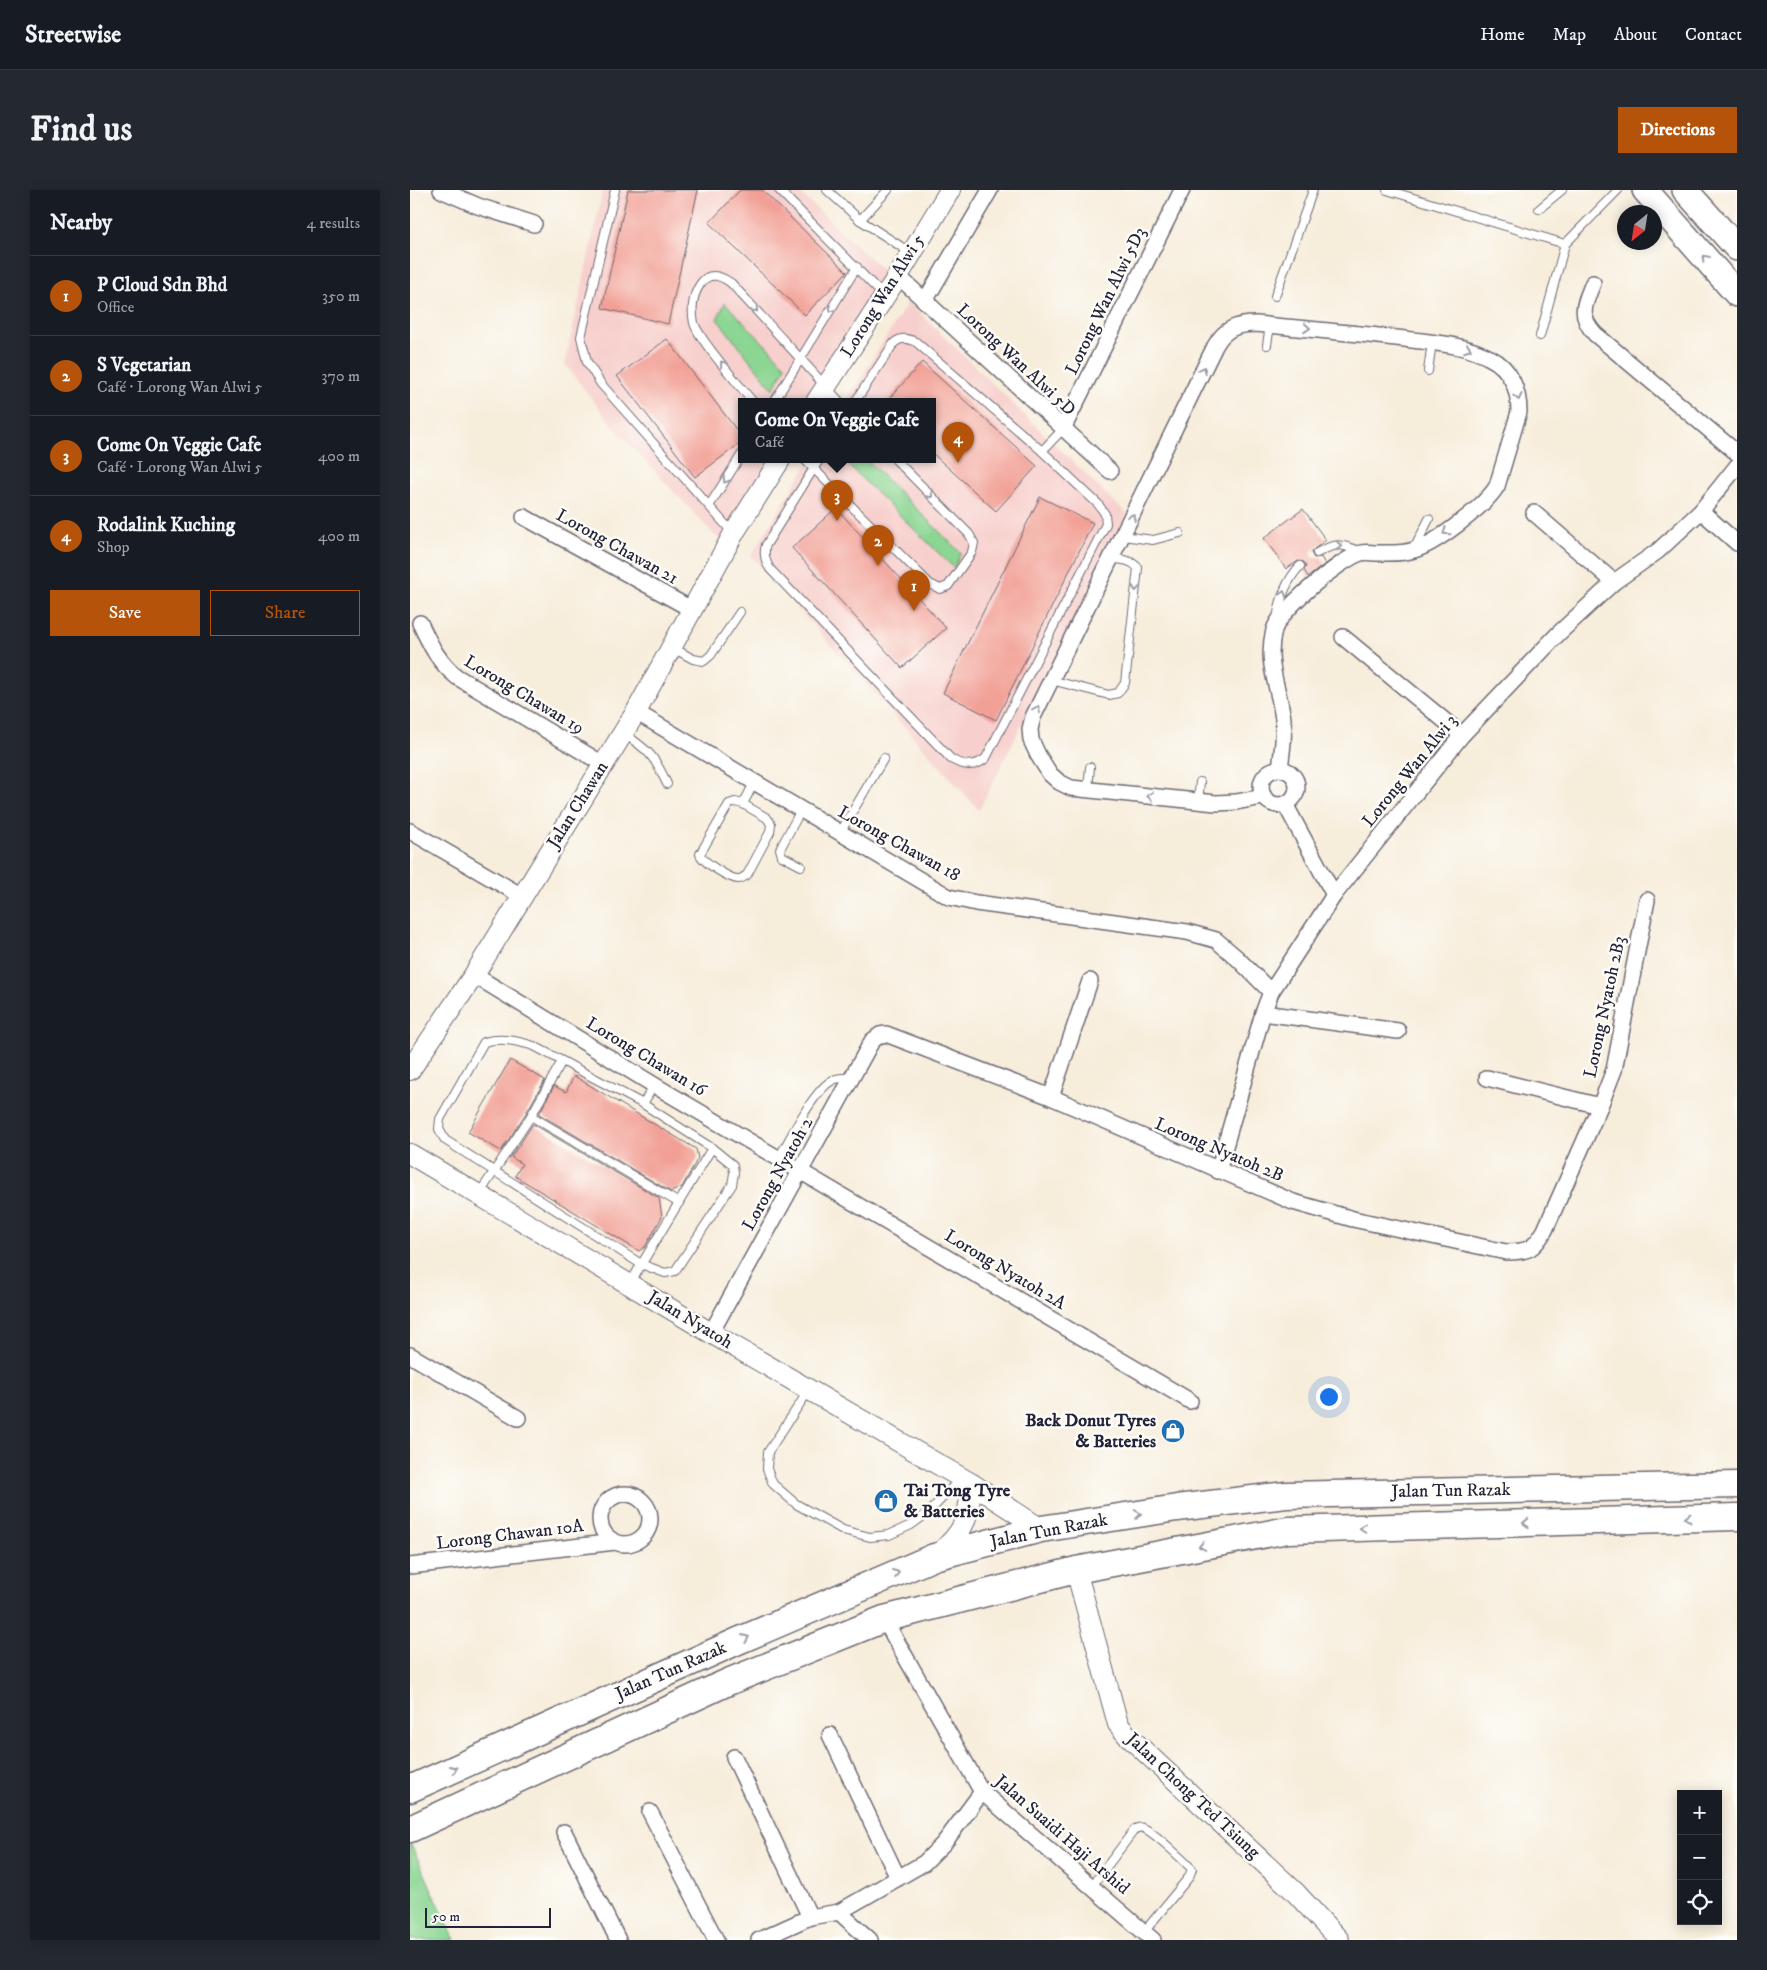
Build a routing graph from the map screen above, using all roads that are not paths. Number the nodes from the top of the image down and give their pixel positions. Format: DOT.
graph roads {
  1 [pos="441,190"];
  2 [pos="615,190"];
  3 [pos="779,190"];
  4 [pos="827,190"];
  5 [pos="888,190"];
  6 [pos="950,190"];
  7 [pos="990,190"];
  8 [pos="1182,190"];
  9 [pos="1313,190"];
  10 [pos="1387,190"];
  11 [pos="1562,190"];
  12 [pos="1618,190"];
  13 [pos="1645,190"];
  14 [pos="1685,190"];
  15 [pos="1540,209"];
  16 [pos="860,220"];
  17 [pos="534,224"];
  18 [pos="1565,244"];
  19 [pos="1737,248"];
  20 [pos="911,253"];
  21 [pos="856,267"];
  22 [pos="898,276"];
  23 [pos="1593,283"];
  24 [pos="1737,294"];
  25 [pos="884,296"];
  26 [pos="1274,296"];
  27 [pos="925,301"];
  28 [pos="1270,325"];
  29 [pos="1540,336"];
  30 [pos="1432,342"];
  31 [pos="1267,345"];
  32 [pos="801,359"];
  33 [pos="1428,371"];
  34 [pos="821,394"];
  35 [pos="751,398"];
  36 [pos="777,398"];
  37 [pos="858,398"];
  38 [pos="1063,429"];
  39 [pos="1042,451"];
  40 [pos="1737,453"];
  41 [pos="738,460"];
  42 [pos="778,463"];
  43 [pos="808,463"];
  44 [pos="817,463"];
  45 [pos="899,463"];
  46 [pos="1737,466"];
  47 [pos="814,469"];
  48 [pos="1110,471"];
  49 [pos="709,506"];
  50 [pos="1701,511"];
  51 [pos="1534,513"];
  52 [pos="524,517"];
  53 [pos="1429,519"];
  54 [pos="734,533"];
  55 [pos="1180,533"];
  56 [pos="1123,536"];
  57 [pos="1737,543"];
  58 [pos="1414,551"];
  59 [pos="1362,552"];
  60 [pos="1317,553"];
  61 [pos="1112,559"];
  62 [pos="1300,566"];
  63 [pos="1614,582"];
  64 [pos="691,610"];
  65 [pos="740,612"];
  66 [pos="420,623"];
  67 [pos="1275,627"];
  68 [pos="1343,637"];
  69 [pos="671,648"];
  70 [pos="1051,680"];
  71 [pos="636,712"];
  72 [pos="622,733"];
  73 [pos="1462,735"];
  74 [pos="884,758"];
  75 [pos="603,764"];
  76 [pos="1090,767"];
  77 [pos="1280,768"];
  78 [pos="754,782"];
  79 [pos="1200,782"];
  80 [pos="667,784"];
  81 [pos="1088,789"];
  82 [pos="1264,797"];
  83 [pos="1198,802"];
  84 [pos="743,804"];
  85 [pos="1285,804"];
  86 [pos="801,810"];
  87 [pos="410,831"];
  88 [pos="840,833"];
  89 [pos="801,866"];
  90 [pos="1334,895"];
  91 [pos="522,896"];
  92 [pos="1647,900"];
  93 [pos="474,975"];
  94 [pos="1090,982"];
  95 [pos="1271,992"];
  96 [pos="1263,1013"];
  97 [pos="1398,1031"];
  98 [pos="880,1035"];
  99 [pos="413,1058"];
  100 [pos="562,1061"];
  101 [pos="1487,1078"];
  102 [pos="852,1079"];
  103 [pos="654,1084"];
  104 [pos="1051,1097"];
  105 [pos="643,1104"];
  106 [pos="1600,1106"];
  107 [pos="531,1116"];
  108 [pos="712,1148"];
  109 [pos="410,1154"];
  110 [pos="779,1157"];
  111 [pos="801,1170"];
  112 [pos="494,1171"];
  113 [pos="1218,1171"];
  114 [pos="479,1194"];
  115 [pos="679,1203"];
  116 [pos="1545,1230"];
  117 [pos="641,1264"];
  118 [pos="630,1283"];
  119 [pos="711,1333"];
  120 [pos="410,1355"];
  121 [pos="809,1390"];
  122 [pos="1190,1401"];
  123 [pos="518,1418"];
  124 [pos="967,1481"];
  125 [pos="1737,1484"];
  126 [pos="1737,1517"];
  127 [pos="1041,1529"];
  128 [pos="615,1542"];
  129 [pos="934,1557"];
  130 [pos="410,1566"];
  131 [pos="1076,1570"];
  132 [pos="884,1619"];
  133 [pos="830,1735"];
  134 [pos="734,1757"];
  135 [pos="410,1789"];
  136 [pos="982,1792"];
  137 [pos="650,1812"];
  138 [pos="410,1829"];
  139 [pos="564,1832"];
  140 [pos="898,1878"];
  141 [pos="1092,1886"];
  142 [pos="839,1912"];
  143 [pos="810,1917"];
  144 [pos="1149,1936"];
  145 [pos="618,1940"];
  146 [pos="716,1940"];
  147 [pos="759,1940"];
  148 [pos="870,1940"];
  149 [pos="1339,1940"];
  1 -- 17 [label="street"];
  2 -- 49 [label="lane"];
  3 -- 21 [label="lane"];
  4 -- 16 [label="lane"];
  5 -- 16 [label="lane"];
  6 -- 20 [label="street, Lorong Wan Alwi 5"];
  7 -- 27 [label="street"];
  8 -- 38 [label="street, Lorong Wan Alwi 5D3"];
  9 -- 26 [label="lane"];
  10 -- 18 [label="lane"];
  11 -- 15 [label="lane"];
  12 -- 18 [label="lane"];
  24 -- 13 [label="main road, one-way"];
  14 -- 19 [label="main road"];
  16 -- 20 [label="lane"];
  18 -- 29 [label="lane"];
  20 -- 22 [label="street, Lorong Wan Alwi 5"];
  21 -- 25 [label="lane"];
  21 -- 32 [label="lane, one-way"];
  22 -- 25 [label="street, Lorong Wan Alwi 5"];
  22 -- 27 [label="street, Lorong Wan Alwi 5D"];
  23 -- 40 [label="street"];
  25 -- 34 [label="street, Lorong Wan Alwi 5"];
  27 -- 38 [label="street, Lorong Wan Alwi 5D"];
  28 -- 30 [label="street, one-way"];
  28 -- 31 [label="lane"];
  56 -- 28 [label="street, one-way"];
  30 -- 33 [label="lane"];
  30 -- 58 [label="street, one-way"];
  32 -- 34 [label="lane"];
  35 -- 32 [label="lane, one-way"];
  32 -- 36 [label="lane"];
  37 -- 39 [label="lane"];
  38 -- 39 [label="lane"];
  38 -- 48 [label="street, Lorong Wan Alwi 5D"];
  39 -- 47 [label="lane"];
  41 -- 49 [label="lane, one-way"];
  42 -- 54 [label="street"];
  43 -- 47 [label="lane"];
  44 -- 47 [label="lane"];
  45 -- 47 [label="lane, one-way"];
  46 -- 50 [label="street, Lorong Wan Alwi 3"];
  49 -- 54 [label="lane"];
  50 -- 57 [label="street"];
  50 -- 63 [label="street, Lorong Wan Alwi 3"];
  51 -- 63 [label="street"];
  52 -- 64 [label="street, Lorong Chawan 21"];
  53 -- 58 [label="lane"];
  54 -- 64 [label="street, Jalan Chawan"];
  55 -- 56 [label="lane"];
  56 -- 61 [label="street"];
  58 -- 59 [label="street"];
  60 -- 59 [label="lane, one-way"];
  59 -- 67 [label="street"];
  61 -- 70 [label="street"];
  61 -- 70 [label="lane, one-way"];
  67 -- 62 [label="lane, one-way"];
  63 -- 73 [label="street, Lorong Wan Alwi 3"];
  64 -- 69 [label="street, Jalan Chawan"];
  65 -- 69 [label="lane"];
  66 -- 75 [label="street, Lorong Chawan 19"];
  67 -- 77 [label="street"];
  68 -- 73 [label="street"];
  69 -- 71 [label="street, Jalan Chawan"];
  81 -- 70 [label="street, one-way"];
  71 -- 72 [label="street, Jalan Chawan"];
  71 -- 78 [label="street, Lorong Chawan 18"];
  72 -- 75 [label="street, Jalan Chawan"];
  72 -- 80 [label="lane"];
  73 -- 90 [label="street, Lorong Wan Alwi 3"];
  74 -- 88 [label="lane"];
  75 -- 91 [label="street, Jalan Chawan"];
  76 -- 81 [label="lane"];
  77 -- 82 [label="street"];
  77 -- 85 [label="street"];
  78 -- 84 [label="lane"];
  78 -- 86 [label="street, Lorong Chawan 18"];
  79 -- 83 [label="lane"];
  83 -- 81 [label="street, one-way"];
  82 -- 83 [label="street"];
  82 -- 85 [label="street"];
  84 -- 84 [label="lane"];
  85 -- 90 [label="street"];
  86 -- 88 [label="street, Lorong Chawan 18"];
  86 -- 89 [label="lane"];
  87 -- 91 [label="street"];
  88 -- 95 [label="street, Lorong Chawan 18"];
  90 -- 95 [label="street, Lorong Wan Alwi 3"];
  91 -- 93 [label="street, Jalan Chawan"];
  92 -- 106 [label="street, Lorong Nyatoh 2B3"];
  93 -- 99 [label="street, Jalan Chawan"];
  93 -- 103 [label="street, Lorong Chawan 16"];
  94 -- 104 [label="street"];
  95 -- 96 [label="street, Lorong Wan Alwi 3"];
  96 -- 97 [label="street"];
  96 -- 113 [label="street, Lorong Wan Alwi 3"];
  98 -- 102 [label="street, Lorong Nyatoh 2"];
  98 -- 104 [label="street, Lorong Nyatoh 2B"];
  100 -- 105 [label="lane"];
  100 -- 107 [label="lane"];
  100 -- 112 [label="lane"];
  101 -- 106 [label="street"];
  102 -- 110 [label="lane"];
  102 -- 111 [label="street, Lorong Nyatoh 2"];
  103 -- 105 [label="lane"];
  103 -- 110 [label="street, Lorong Chawan 16"];
  104 -- 113 [label="street, Lorong Nyatoh 2B"];
  105 -- 108 [label="lane"];
  106 -- 116 [label="street, Lorong Nyatoh 2B3"];
  107 -- 112 [label="lane"];
  107 -- 115 [label="lane"];
  108 -- 115 [label="lane"];
  108 -- 117 [label="lane"];
  109 -- 114 [label="street, Jalan Nyatoh"];
  110 -- 111 [label="street, Lorong Chawan 16"];
  111 -- 119 [label="street, Lorong Nyatoh 2"];
  111 -- 122 [label="street, Lorong Nyatoh 2A"];
  112 -- 114 [label="lane"];
  112 -- 117 [label="lane"];
  113 -- 116 [label="street, Lorong Nyatoh 2B"];
  114 -- 118 [label="street, Jalan Nyatoh"];
  115 -- 117 [label="lane"];
  117 -- 118 [label="lane"];
  118 -- 119 [label="street, Jalan Nyatoh"];
  119 -- 121 [label="street, Jalan Nyatoh"];
  120 -- 123 [label="street"];
  121 -- 124 [label="street, Jalan Nyatoh"];
  121 -- 124 [label="lane"];
  124 -- 127 [label="street, Jalan Nyatoh"];
  124 -- 129 [label="street"];
  127 -- 125 [label="highway, Jalan Tun Razak, one-way"];
  126 -- 131 [label="highway, Jalan Tun Razak, one-way"];
  127 -- 129 [label="highway, Jalan Tun Razak"];
  128 -- 130 [label="street, Lorong Chawan 10A"];
  135 -- 129 [label="highway, Jalan Tun Razak, one-way"];
  131 -- 132 [label="highway, Jalan Tun Razak"];
  131 -- 149 [label="street, Jalan Chong Ted Tsiung"];
  132 -- 136 [label="street, Jalan Suaidi Haji Arshid"];
  132 -- 138 [label="highway, Jalan Tun Razak"];
  133 -- 140 [label="street"];
  134 -- 143 [label="street"];
  136 -- 140 [label="street"];
  136 -- 141 [label="street, Jalan Suaidi Haji Arshid"];
  137 -- 146 [label="street"];
  139 -- 145 [label="street"];
  140 -- 142 [label="street"];
  141 -- 144 [label="street, Jalan Suaidi Haji Arshid"];
  141 -- 144 [label="lane"];
  142 -- 143 [label="street"];
  142 -- 148 [label="street"];
  143 -- 147 [label="street"];
}
